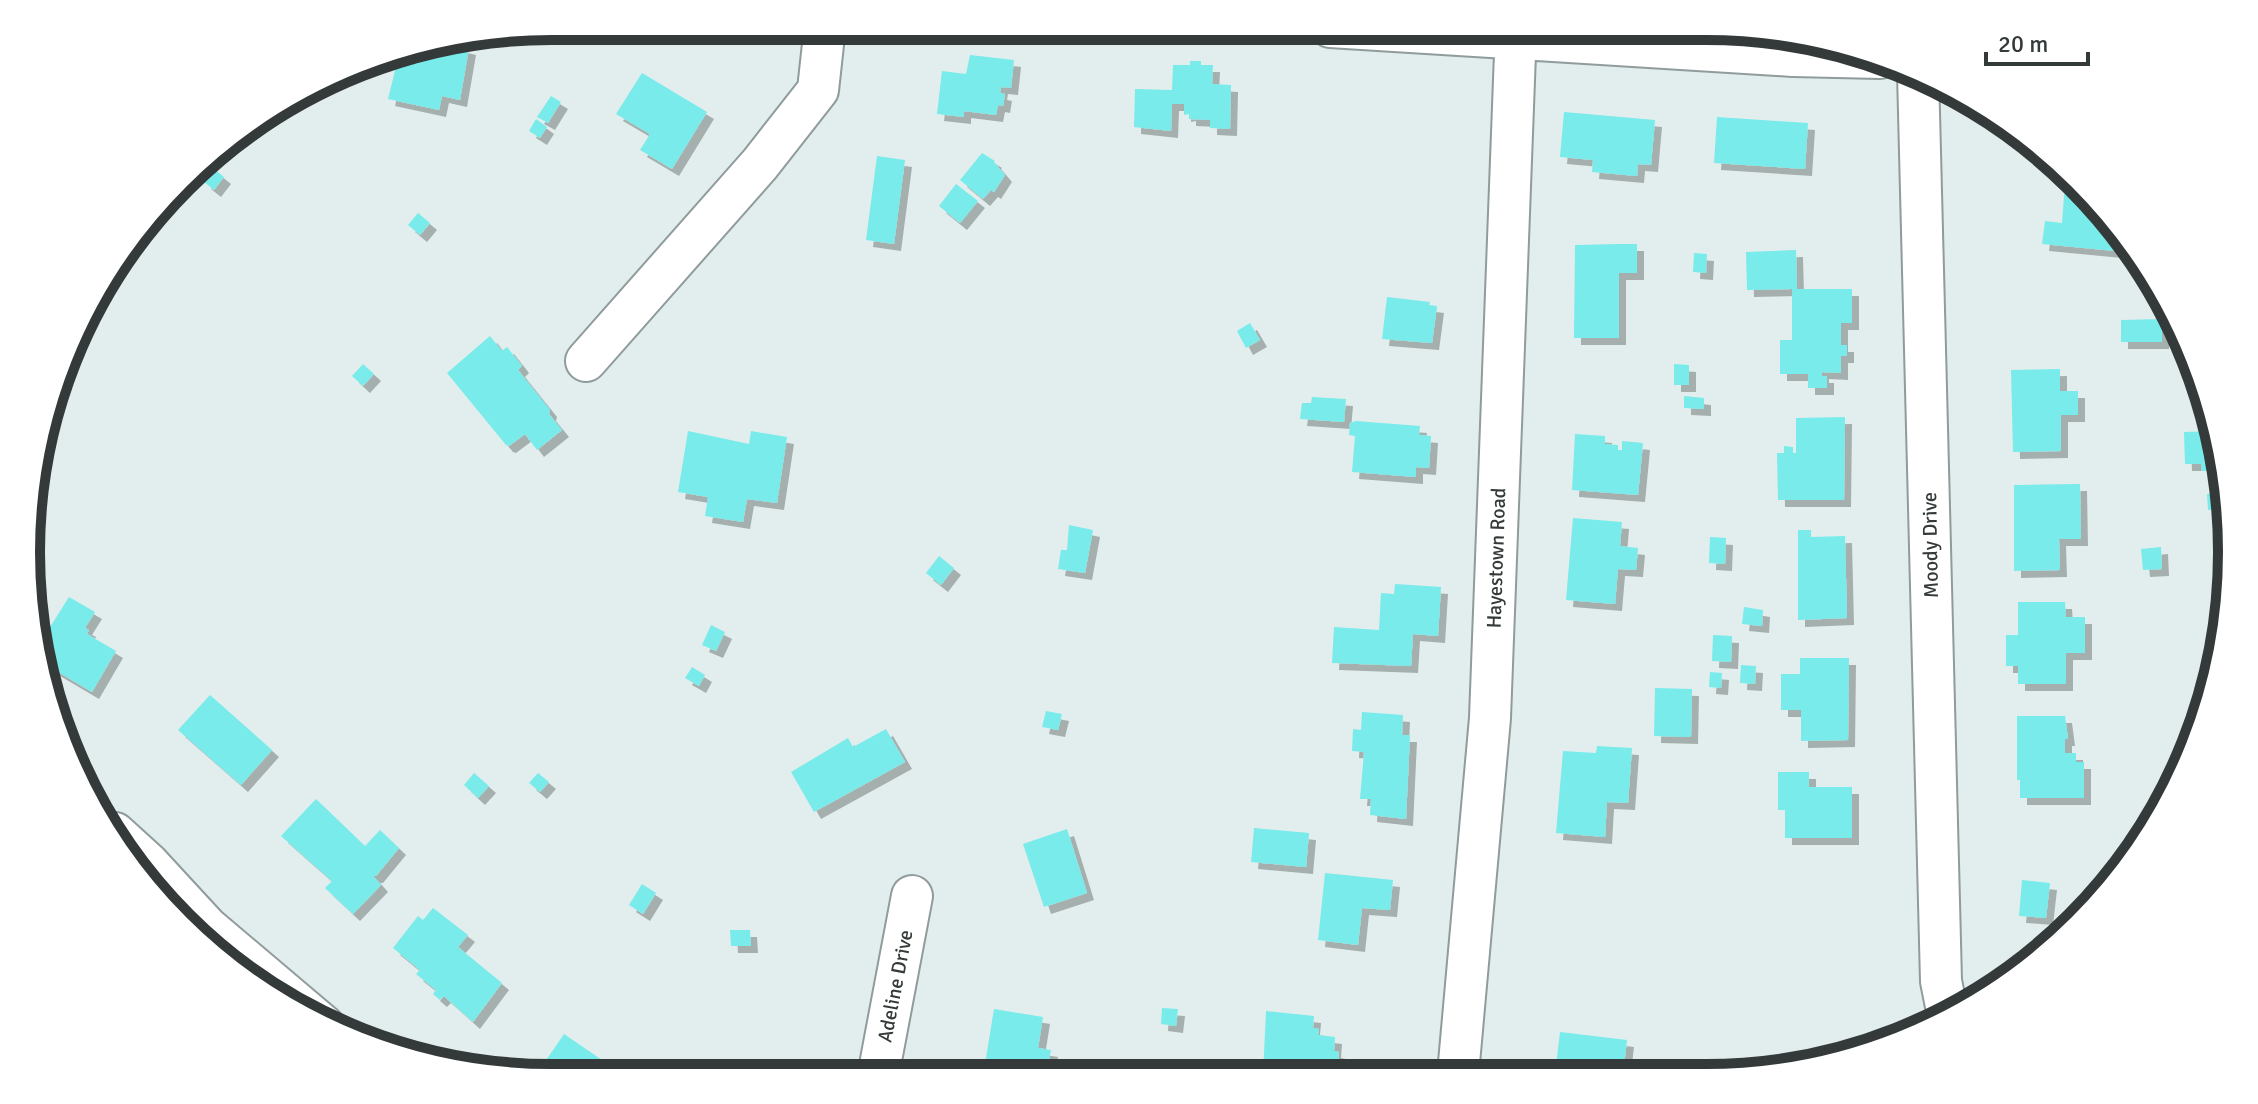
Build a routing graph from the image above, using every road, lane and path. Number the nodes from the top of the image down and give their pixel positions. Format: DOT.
graph roads {
  1 [pos="823,40"];
  2 [pos="1516,40"];
  3 [pos="1666,40"];
  4 [pos="1781,45"];
  5 [pos="1918,87"];
  6 [pos="586,361"];
  7 [pos="140,856"];
  8 [pos="912,896"];
  9 [pos="179,902"];
  10 [pos="1946,1004"];
  11 [pos="880,1064"];
  12 [pos="1459,1064"];
  1 -- 6 [label="street"];
  2 -- 12 [label="street, Hayestown Road"];
  3 -- 4 [label="street"];
  5 -- 10 [label="street, Moody Drive"];
  7 -- 9 [label="street"];
  8 -- 11 [label="street, Adeline Drive"];
}
